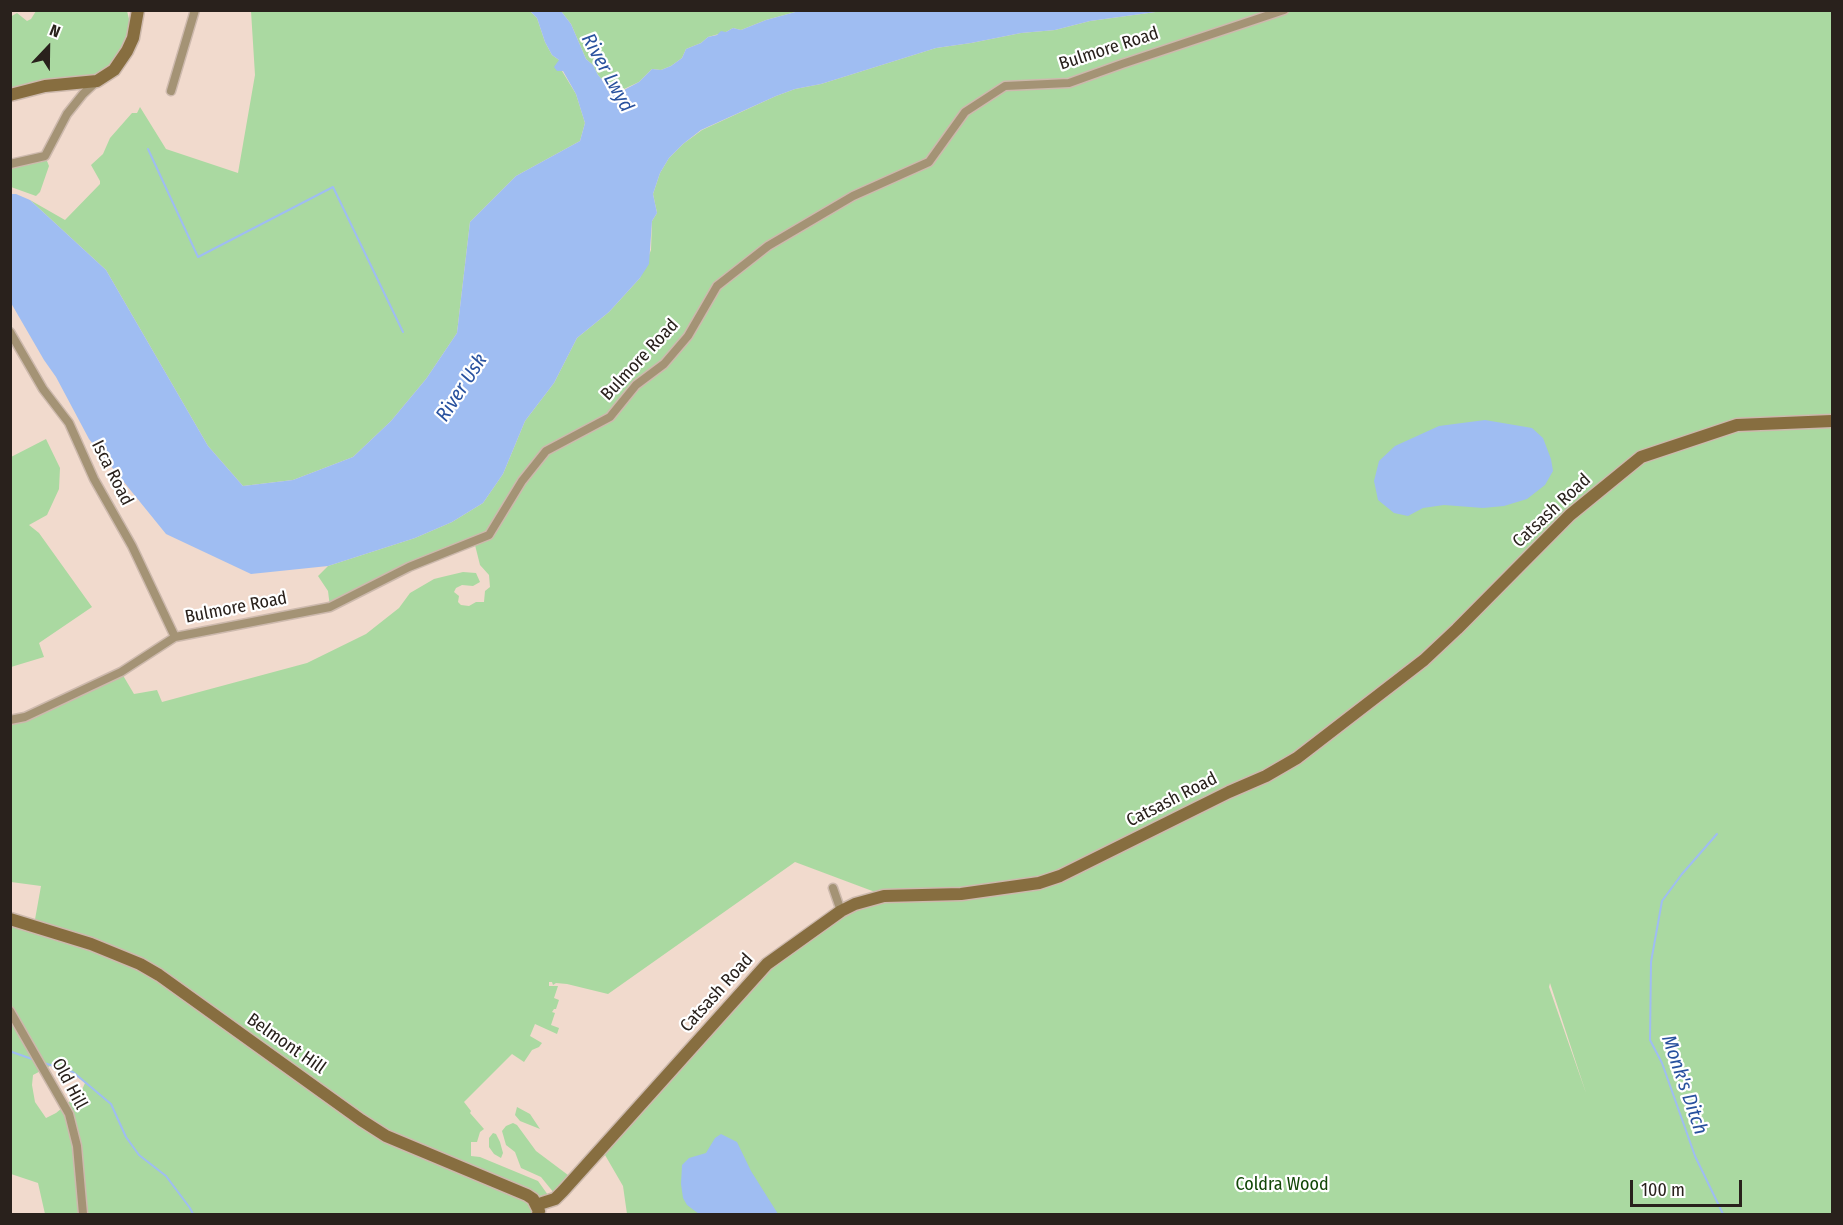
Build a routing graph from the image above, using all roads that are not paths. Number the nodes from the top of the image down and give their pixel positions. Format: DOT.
graph roads {
  1 [pos="138,10"];
  2 [pos="195,10"];
  3 [pos="1284,10"];
  4 [pos="97,81"];
  5 [pos="171,91"];
  6 [pos="10,95"];
  7 [pos="10,164"];
  8 [pos="10,332"];
  9 [pos="1833,421"];
  10 [pos="175,637"];
  11 [pos="10,720"];
  12 [pos="833,888"];
  13 [pos="841,911"];
  14 [pos="10,919"];
  15 [pos="10,1011"];
  16 [pos="537,1210"];
  17 [pos="83,1215"];
  1 -- 4 [label="street"];
  2 -- 5 [label="street"];
  3 -- 10 [label="street, Bulmore Road"];
  4 -- 6 [label="street"];
  4 -- 7 [label="street"];
  8 -- 10 [label="street, Isca Road"];
  9 -- 13 [label="street, Catsash Road"];
  10 -- 11 [label="street, Bulmore Road"];
  12 -- 13 [label="street"];
  13 -- 16 [label="street, Catsash Road"];
  14 -- 16 [label="street, Belmont Hill"];
  15 -- 17 [label="street, Old Hill"];
}
